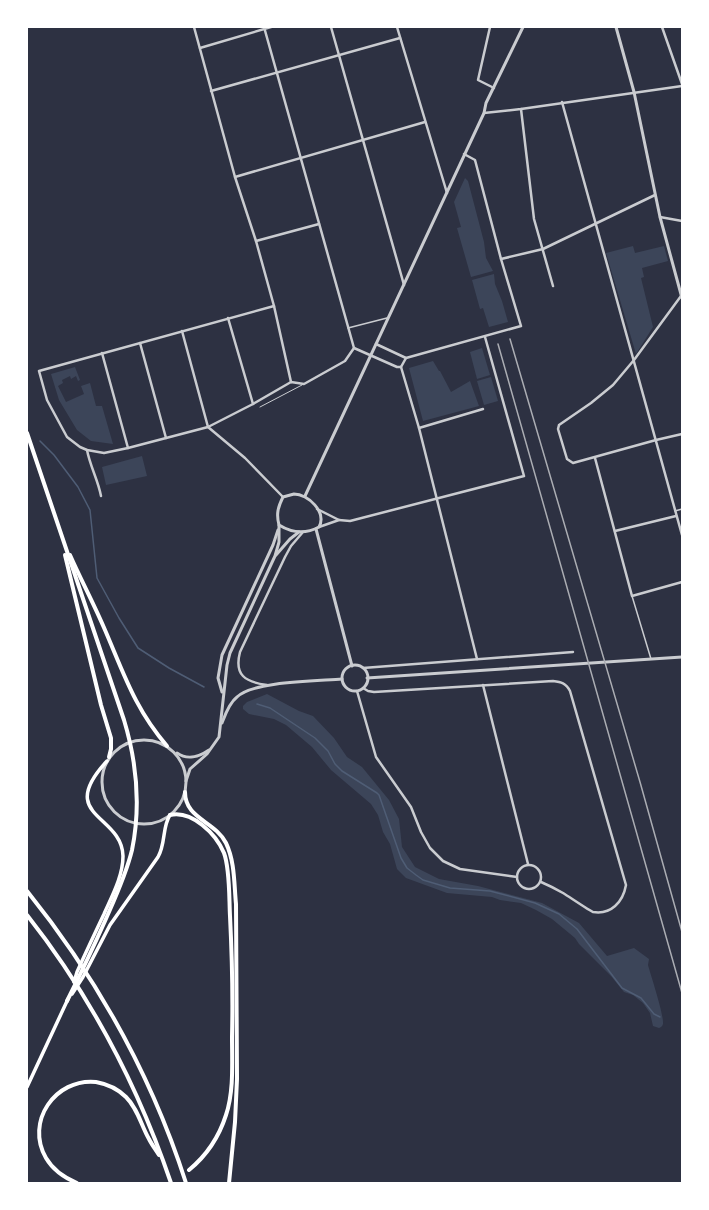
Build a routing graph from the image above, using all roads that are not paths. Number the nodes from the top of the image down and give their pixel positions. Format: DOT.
graph roads {
  1 [pos="194,27"];
  2 [pos="271,27"];
  3 [pos="331,27"];
  4 [pos="397,27"];
  5 [pos="490,27"];
  6 [pos="523,27"];
  7 [pos="616,27"];
  8 [pos="662,27"];
  9 [pos="264,28"];
  10 [pos="400,38"];
  11 [pos="200,48"];
  12 [pos="339,55"];
  13 [pos="276,72"];
  14 [pos="682,85"];
  15 [pos="494,88"];
  16 [pos="212,91"];
  17 [pos="634,92"];
  18 [pos="562,102"];
  19 [pos="521,109"];
  20 [pos="484,113"];
  21 [pos="425,122"];
  22 [pos="363,140"];
  23 [pos="464,154"];
  24 [pos="300,158"];
  25 [pos="235,177"];
  26 [pos="447,192"];
  27 [pos="655,195"];
  28 [pos="660,216"];
  29 [pos="682,221"];
  30 [pos="319,224"];
  31 [pos="595,224"];
  32 [pos="256,242"];
  33 [pos="542,249"];
  34 [pos="501,259"];
  35 [pos="404,285"];
  36 [pos="553,286"];
  37 [pos="682,296"];
  38 [pos="274,306"];
  39 [pos="228,318"];
  40 [pos="389,318"];
  41 [pos="348,328"];
  42 [pos="182,332"];
  43 [pos="485,337"];
  44 [pos="140,343"];
  45 [pos="376,344"];
  46 [pos="354,348"];
  47 [pos="102,353"];
  48 [pos="370,355"];
  49 [pos="406,358"];
  50 [pos="634,360"];
  51 [pos="401,367"];
  52 [pos="291,382"];
  53 [pos="304,384"];
  54 [pos="253,404"];
  55 [pos="260,408"];
  56 [pos="483,409"];
  57 [pos="208,427"];
  58 [pos="419,428"];
  59 [pos="27,433"];
  60 [pos="682,434"];
  61 [pos="166,438"];
  62 [pos="656,440"];
  63 [pos="128,448"];
  64 [pos="87,450"];
  65 [pos="595,458"];
  66 [pos="102,496"];
  67 [pos="305,496"];
  68 [pos="283,497"];
  69 [pos="436,498"];
  70 [pos="317,508"];
  71 [pos="682,509"];
  72 [pos="675,511"];
  73 [pos="676,516"];
  74 [pos="339,520"];
  75 [pos="279,526"];
  76 [pos="58,527"];
  77 [pos="317,528"];
  78 [pos="614,531"];
  79 [pos="301,532"];
  80 [pos="682,535"];
  81 [pos="275,556"];
  82 [pos="682,582"];
  83 [pos="632,596"];
  84 [pos="573,652"];
  85 [pos="682,657"];
  86 [pos="477,659"];
  87 [pos="651,660"];
  88 [pos="352,666"];
  89 [pos="363,668"];
  90 [pos="367,678"];
  91 [pos="342,679"];
  92 [pos="267,685"];
  93 [pos="483,685"];
  94 [pos="363,688"];
  95 [pos="357,691"];
  96 [pos="223,693"];
  97 [pos="220,727"];
  98 [pos="167,746"];
  99 [pos="212,748"];
  100 [pos="171,749"];
  101 [pos="108,759"];
  102 [pos="186,782"];
  103 [pos="185,792"];
  104 [pos="170,815"];
  105 [pos="528,864"];
  106 [pos="517,877"];
  107 [pos="541,882"];
  108 [pos="27,892"];
  109 [pos="27,915"];
  110 [pos="67,1001"];
  111 [pos="27,1087"];
  112 [pos="164,1164"];
  113 [pos="189,1170"];
  114 [pos="77,1183"];
  115 [pos="171,1183"];
  116 [pos="186,1183"];
  117 [pos="229,1183"];
  1 -- 11 [label="street"];
  2 -- 9 [label="street"];
  3 -- 12 [label="street"];
  4 -- 10 [label="street"];
  5 -- 15 [label="street"];
  6 -- 15 [label="street"];
  7 -- 17 [label="street"];
  8 -- 14 [label="street"];
  9 -- 11 [label="street"];
  9 -- 13 [label="street"];
  10 -- 12 [label="street"];
  10 -- 21 [label="street"];
  11 -- 16 [label="street"];
  12 -- 13 [label="street"];
  12 -- 22 [label="street"];
  13 -- 16 [label="street"];
  13 -- 24 [label="street"];
  14 -- 17 [label="street"];
  15 -- 20 [label="street"];
  16 -- 25 [label="street"];
  17 -- 18 [label="street"];
  17 -- 27 [label="street"];
  18 -- 19 [label="street"];
  18 -- 31 [label="street"];
  19 -- 20 [label="street"];
  19 -- 33 [label="street"];
  20 -- 23 [label="street"];
  21 -- 22 [label="street"];
  21 -- 26 [label="street"];
  22 -- 24 [label="street"];
  22 -- 35 [label="street"];
  23 -- 26 [label="street"];
  23 -- 34 [label="street"];
  24 -- 25 [label="street"];
  24 -- 30 [label="street"];
  25 -- 32 [label="street"];
  26 -- 35 [label="street"];
  27 -- 28 [label="street"];
  27 -- 31 [label="street"];
  28 -- 29 [label="street"];
  28 -- 37 [label="street"];
  30 -- 32 [label="street"];
  30 -- 41 [label="street"];
  31 -- 33 [label="street"];
  31 -- 50 [label="street"];
  32 -- 38 [label="street"];
  33 -- 34 [label="street"];
  33 -- 36 [label="street"];
  34 -- 43 [label="street"];
  35 -- 40 [label="street"];
  37 -- 50 [label="street"];
  38 -- 39 [label="street"];
  38 -- 52 [label="street"];
  39 -- 42 [label="street"];
  39 -- 54 [label="street"];
  40 -- 41 [label="street"];
  40 -- 45 [label="street"];
  41 -- 46 [label="street"];
  42 -- 44 [label="street"];
  42 -- 57 [label="street"];
  43 -- 49 [label="street"];
  43 -- 69 [label="street"];
  44 -- 47 [label="street"];
  44 -- 61 [label="street"];
  45 -- 48 [label="street"];
  45 -- 49 [label="street"];
  46 -- 48 [label="street"];
  46 -- 53 [label="street"];
  47 -- 63 [label="street"];
  47 -- 64 [label="street"];
  48 -- 51 [label="street"];
  48 -- 67 [label="street"];
  49 -- 51 [label="street"];
  50 -- 62 [label="street"];
  50 -- 65 [label="street"];
  51 -- 58 [label="street"];
  52 -- 53 [label="street"];
  52 -- 54 [label="street"];
  53 -- 55 [label="lane"];
  54 -- 57 [label="street"];
  56 -- 58 [label="street"];
  57 -- 61 [label="street"];
  57 -- 68 [label="street"];
  58 -- 69 [label="street"];
  59 -- 76 [label="highway"];
  60 -- 62 [label="street"];
  61 -- 63 [label="street"];
  62 -- 65 [label="street"];
  62 -- 72 [label="street"];
  63 -- 64 [label="street"];
  64 -- 66 [label="street"];
  65 -- 78 [label="street"];
  67 -- 68 [label="street"];
  67 -- 70 [label="street"];
  68 -- 75 [label="street"];
  69 -- 74 [label="street"];
  69 -- 86 [label="street"];
  70 -- 74 [label="street"];
  70 -- 77 [label="street"];
  71 -- 72 [label="street"];
  72 -- 73 [label="street"];
  73 -- 78 [label="street"];
  73 -- 80 [label="street"];
  74 -- 77 [label="street"];
  75 -- 79 [label="street"];
  75 -- 81 [label="street"];
  75 -- 96 [label="street"];
  76 -- 98 [label="highway"];
  76 -- 101 [label="highway"];
  76 -- 110 [label="highway"];
  77 -- 79 [label="street"];
  77 -- 88 [label="street"];
  78 -- 83 [label="street"];
  79 -- 81 [label="street"];
  79 -- 92 [label="street"];
  81 -- 96 [label="street"];
  82 -- 83 [label="street"];
  83 -- 87 [label="street"];
  84 -- 86 [label="street"];
  85 -- 87 [label="street"];
  86 -- 89 [label="street"];
  87 -- 90 [label="street"];
  88 -- 89 [label="street"];
  88 -- 91 [label="street"];
  89 -- 90 [label="street"];
  90 -- 94 [label="street"];
  91 -- 92 [label="street"];
  91 -- 95 [label="street"];
  92 -- 97 [label="street"];
  93 -- 94 [label="street"];
  93 -- 105 [label="street"];
  93 -- 107 [label="street"];
  94 -- 95 [label="street"];
  95 -- 106 [label="street"];
  96 -- 97 [label="street"];
  97 -- 99 [label="street"];
  98 -- 100 [label="street"];
  98 -- 101 [label="street"];
  99 -- 100 [label="street"];
  99 -- 102 [label="street"];
  100 -- 102 [label="street"];
  101 -- 104 [label="street"];
  101 -- 110 [label="main road"];
  102 -- 103 [label="street"];
  103 -- 104 [label="street"];
  103 -- 117 [label="highway"];
  104 -- 110 [label="main road"];
  104 -- 113 [label="highway"];
  105 -- 106 [label="street"];
  105 -- 107 [label="street"];
  106 -- 107 [label="street"];
  108 -- 116 [label="highway"];
  109 -- 112 [label="highway"];
  110 -- 111 [label="main road"];
  112 -- 114 [label="highway"];
  112 -- 115 [label="highway"];
}
